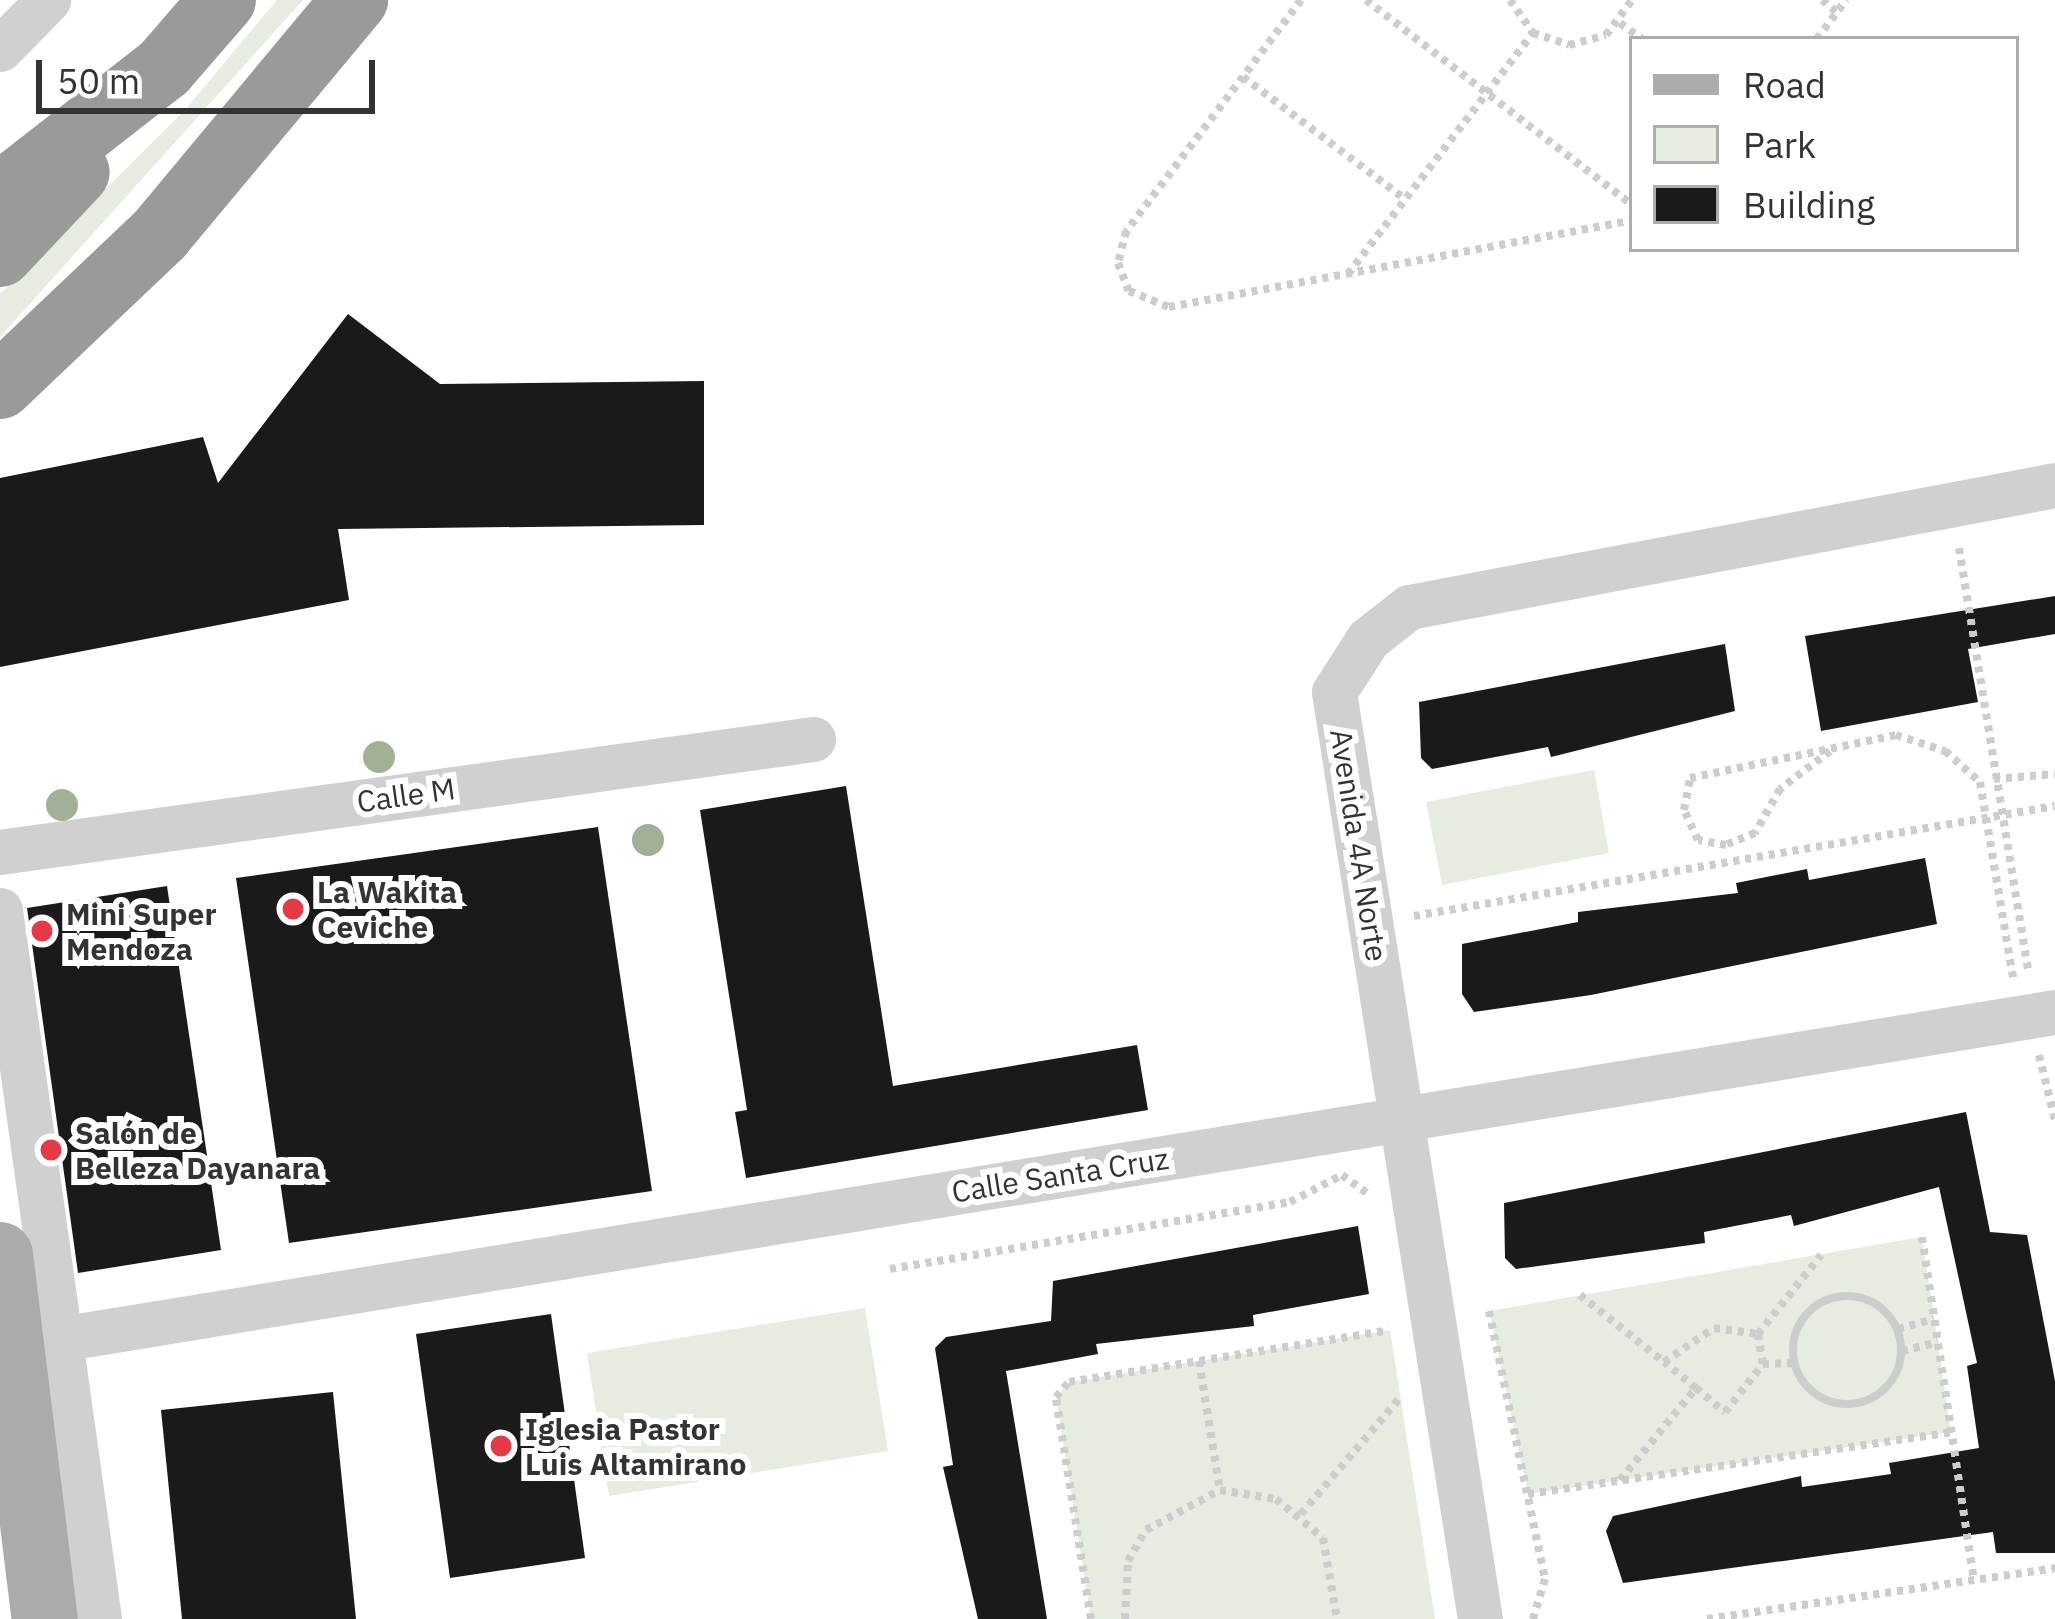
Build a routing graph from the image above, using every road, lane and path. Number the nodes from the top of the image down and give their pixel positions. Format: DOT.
graph roads {
  1 [pos="48,0"];
  2 [pos="223,0"];
  3 [pos="355,0"];
  4 [pos="1301,0"];
  5 [pos="1366,0"];
  6 [pos="1510,0"];
  7 [pos="1632,0"];
  8 [pos="1822,0"];
  9 [pos="1846,0"];
  10 [pos="1838,12"];
  11 [pos="1621,23"];
  12 [pos="1533,33"];
  13 [pos="1638,36"];
  14 [pos="1818,36"];
  15 [pos="0,49"];
  16 [pos="164,68"];
  17 [pos="1243,76"];
  18 [pos="1486,94"];
  19 [pos="0,196"];
  20 [pos="1405,199"];
  21 [pos="1629,203"];
  22 [pos="1629,221"];
  23 [pos="0,254"];
  24 [pos="1348,274"];
  25 [pos="76,319"];
  26 [pos="0,386"];
  27 [pos="0,409"];
  28 [pos="2055,485"];
  29 [pos="1953,505"];
  30 [pos="813,739"];
  31 [pos="1830,751"];
  32 [pos="2055,774"];
  33 [pos="1994,779"];
  34 [pos="2055,806"];
  35 [pos="2000,815"];
  36 [pos="1985,817"];
  37 [pos="0,852"];
  38 [pos="0,910"];
  39 [pos="1371,923"];
  40 [pos="2044,1014"];
  41 [pos="1401,1119"];
  42 [pos="2055,1120"];
  43 [pos="1382,1204"];
  44 [pos="1922,1237"];
  45 [pos="0,1255"];
  46 [pos="1821,1255"];
  47 [pos="890,1270"];
  48 [pos="1580,1295"];
  49 [pos="1489,1310"];
  50 [pos="1393,1316"];
  51 [pos="1934,1318"];
  52 [pos="1898,1329"];
  53 [pos="1758,1334"];
  54 [pos="65,1338"];
  55 [pos="1938,1342"];
  56 [pos="1903,1351"];
  57 [pos="1199,1361"];
  58 [pos="1664,1362"];
  59 [pos="1794,1363"];
  60 [pos="1763,1364"];
  61 [pos="1696,1388"];
  62 [pos="1399,1399"];
  63 [pos="1951,1432"];
  64 [pos="1619,1481"];
  65 [pos="1220,1490"];
  66 [pos="1528,1494"];
  67 [pos="1301,1514"];
  68 [pos="2055,1568"];
  69 [pos="1974,1580"];
  70 [pos="45,1619"];
  71 [pos="99,1619"];
  72 [pos="1091,1619"];
  73 [pos="1125,1619"];
  74 [pos="1337,1619"];
  75 [pos="1480,1619"];
  76 [pos="1533,1619"];
  77 [pos="1707,1619"];
  1 -- 15 [label="street"];
  2 -- 16 [label="highway"];
  3 -- 25 [label="highway"];
  4 -- 17 [label="path"];
  5 -- 18 [label="path"];
  6 -- 12 [label="path"];
  7 -- 11 [label="path"];
  8 -- 10 [label="path"];
  9 -- 10 [label="path"];
  10 -- 14 [label="path"];
  11 -- 12 [label="path"];
  11 -- 13 [label="path"];
  12 -- 18 [label="path"];
  16 -- 19 [label="highway"];
  16 -- 23 [label="highway"];
  17 -- 20 [label="path"];
  17 -- 24 [label="path"];
  18 -- 20 [label="path"];
  18 -- 21 [label="path"];
  20 -- 24 [label="path"];
  22 -- 24 [label="path"];
  25 -- 26 [label="highway"];
  25 -- 27 [label="highway"];
  28 -- 29 [label="street, Avenida 4A Norte"];
  29 -- 33 [label="path"];
  29 -- 39 [label="street, Avenida 4A Norte"];
  30 -- 37 [label="street, Calle M"];
  31 -- 31 [label="path"];
  31 -- 36 [label="path"];
  32 -- 33 [label="path"];
  33 -- 35 [label="path"];
  34 -- 35 [label="path"];
  35 -- 36 [label="path"];
  35 -- 40 [label="path"];
  36 -- 39 [label="path"];
  36 -- 40 [label="path"];
  38 -- 54 [label="street"];
  39 -- 41 [label="street, Avenida 4A Norte"];
  40 -- 41 [label="street, Calle Santa Cruz"];
  40 -- 42 [label="path"];
  41 -- 54 [label="street, Calle Santa Cruz"];
  41 -- 75 [label="street, Avenida 4A Norte"];
  43 -- 47 [label="path"];
  44 -- 51 [label="path"];
  45 -- 70 [label="main road"];
  46 -- 53 [label="path"];
  48 -- 58 [label="path"];
  49 -- 66 [label="path"];
  50 -- 57 [label="path"];
  51 -- 52 [label="path"];
  51 -- 55 [label="path"];
  52 -- 56 [label="path"];
  52 -- 59 [label="path"];
  53 -- 58 [label="path"];
  53 -- 60 [label="path"];
  54 -- 71 [label="street"];
  55 -- 56 [label="path"];
  55 -- 63 [label="path"];
  56 -- 59 [label="path"];
  57 -- 65 [label="path"];
  57 -- 72 [label="path"];
  58 -- 61 [label="path"];
  59 -- 60 [label="path"];
  60 -- 61 [label="path"];
  61 -- 64 [label="path"];
  62 -- 67 [label="path"];
  63 -- 64 [label="path"];
  63 -- 69 [label="path"];
  64 -- 66 [label="path"];
  65 -- 67 [label="path"];
  65 -- 73 [label="path"];
  66 -- 76 [label="path"];
  67 -- 74 [label="path"];
  68 -- 69 [label="path"];
  69 -- 77 [label="path"];
}
